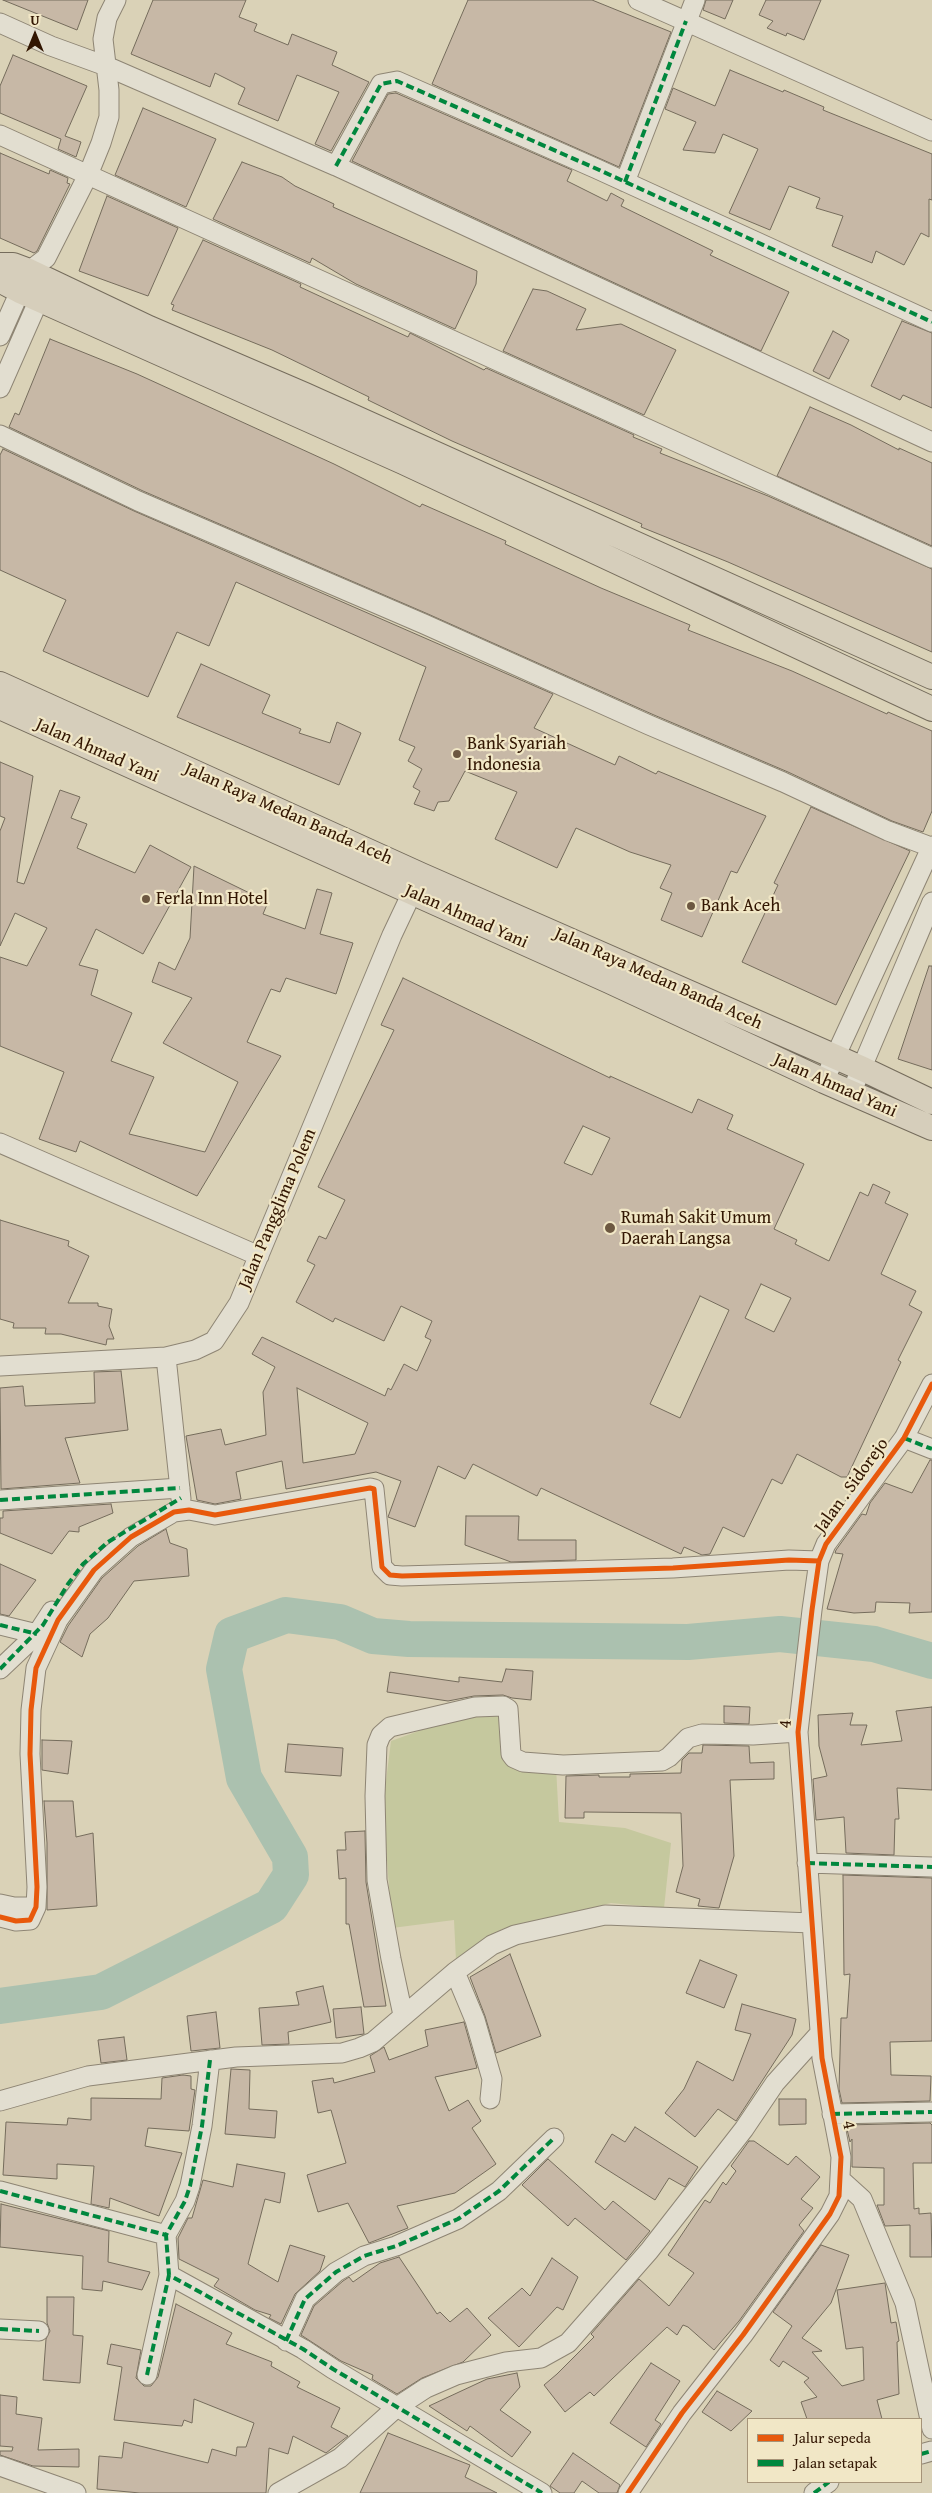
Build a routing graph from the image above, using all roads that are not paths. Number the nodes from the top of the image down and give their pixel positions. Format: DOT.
graph roads {
  1 [pos="116,0"];
  2 [pos="638,0"];
  3 [pos="694,0"];
  4 [pos="686,21"];
  5 [pos="2,30"];
  6 [pos="106,66"];
  7 [pos="932,131"];
  8 [pos="0,136"];
  9 [pos="336,166"];
  10 [pos="88,175"];
  11 [pos="625,182"];
  12 [pos="0,265"];
  13 [pos="0,276"];
  14 [pos="36,280"];
  15 [pos="932,322"];
  16 [pos="0,336"];
  17 [pos="0,388"];
  18 [pos="0,435"];
  19 [pos="932,442"];
  20 [pos="502,496"];
  21 [pos="932,558"];
  22 [pos="932,677"];
  23 [pos="0,684"];
  24 [pos="0,707"];
  25 [pos="932,709"];
  26 [pos="932,846"];
  27 [pos="416,884"];
  28 [pos="932,902"];
  29 [pos="835,1058"];
  30 [pos="863,1069"];
  31 [pos="824,1081"];
  32 [pos="851,1093"];
  33 [pos="932,1102"];
  34 [pos="932,1128"];
  35 [pos="0,1142"];
  36 [pos="259,1256"];
  37 [pos="166,1357"];
  38 [pos="0,1366"];
  39 [pos="932,1384"];
  40 [pos="904,1438"];
  41 [pos="932,1449"];
  42 [pos="181,1498"];
  43 [pos="0,1500"];
  44 [pos="819,1561"];
  45 [pos="0,1624"];
  46 [pos="36,1634"];
  47 [pos="0,1670"];
  48 [pos="802,1696"];
  49 [pos="798,1732"];
  50 [pos="807,1862"];
  51 [pos="932,1867"];
  52 [pos="0,1904"];
  53 [pos="36,1907"];
  54 [pos="0,1917"];
  55 [pos="812,1923"];
  56 [pos="455,1972"];
  57 [pos="403,2015"];
  58 [pos="820,2033"];
  59 [pos="210,2060"];
  60 [pos="490,2099"];
  61 [pos="0,2101"];
  62 [pos="932,2112"];
  63 [pos="832,2114"];
  64 [pos="554,2138"];
  65 [pos="841,2180"];
  66 [pos="0,2191"];
  67 [pos="166,2235"];
  68 [pos="169,2275"];
  69 [pos="0,2329"];
  70 [pos="38,2331"];
  71 [pos="286,2341"];
  72 [pos="147,2375"];
  73 [pos="397,2407"];
  74 [pos="932,2428"];
  75 [pos="0,2466"];
  76 [pos="828,2483"];
  77 [pos="76,2493"];
  78 [pos="278,2493"];
  79 [pos="542,2493"];
  80 [pos="628,2493"];
  81 [pos="814,2493"];
  1 -- 6 [label="street"];
  2 -- 4 [label="street"];
  3 -- 4 [label="street"];
  4 -- 7 [label="street"];
  4 -- 11 [label="street"];
  5 -- 6 [label="street"];
  6 -- 9 [label="street"];
  6 -- 10 [label="street"];
  8 -- 10 [label="street"];
  9 -- 11 [label="street"];
  9 -- 19 [label="street"];
  10 -- 14 [label="street"];
  10 -- 21 [label="street"];
  11 -- 15 [label="street"];
  12 -- 14 [label="main road"];
  13 -- 14 [label="main road"];
  14 -- 16 [label="street"];
  14 -- 17 [label="street"];
  14 -- 20 [label="main road"];
  18 -- 26 [label="street"];
  20 -- 22 [label="main road"];
  20 -- 25 [label="main road"];
  23 -- 27 [label="main road, Jalan Raya Medan Banda Aceh"];
  24 -- 27 [label="main road, Jalan Ahmad Yani"];
  26 -- 29 [label="street"];
  27 -- 29 [label="main road, Jalan Raya Medan Banda Aceh"];
  27 -- 31 [label="main road, Jalan Ahmad Yani"];
  27 -- 36 [label="street, Jalan Pangglima Polem"];
  28 -- 30 [label="street"];
  29 -- 30 [label="main road, Jalan Raya Medan Banda Aceh"];
  29 -- 31 [label="street"];
  30 -- 32 [label="street"];
  30 -- 33 [label="main road, Jalan Raya Medan Banda Aceh"];
  31 -- 32 [label="main road, Jalan Ahmad Yani"];
  32 -- 34 [label="main road, Jalan Ahmad Yani"];
  35 -- 36 [label="street"];
  36 -- 37 [label="street, Jalan Pangglima Polem"];
  37 -- 38 [label="street, Jalan Pangglima Polem"];
  37 -- 42 [label="street"];
  39 -- 40 [label="street, Jalan . Sidorejo"];
  40 -- 41 [label="street"];
  40 -- 44 [label="street, Jalan . Sidorejo"];
  42 -- 43 [label="street"];
  42 -- 44 [label="street"];
  42 -- 46 [label="street"];
  42 -- 53 [label="street"];
  44 -- 48 [label="street, Jalan . Sidorejo"];
  45 -- 46 [label="street"];
  46 -- 47 [label="street"];
  48 -- 49 [label="street, 4"];
  49 -- 50 [label="street, 4"];
  49 -- 57 [label="street"];
  50 -- 51 [label="street"];
  50 -- 55 [label="street, 4"];
  52 -- 53 [label="street"];
  53 -- 54 [label="street"];
  55 -- 56 [label="street"];
  55 -- 58 [label="street, 4"];
  56 -- 57 [label="street"];
  56 -- 60 [label="street"];
  57 -- 59 [label="street"];
  58 -- 63 [label="street, 4"];
  58 -- 73 [label="street"];
  59 -- 61 [label="street"];
  59 -- 67 [label="street"];
  62 -- 63 [label="street"];
  63 -- 65 [label="street, 4"];
  64 -- 71 [label="street"];
  65 -- 74 [label="street"];
  65 -- 80 [label="street, 4"];
  66 -- 67 [label="street"];
  67 -- 68 [label="street"];
  68 -- 71 [label="street"];
  68 -- 72 [label="street"];
  69 -- 70 [label="street"];
  71 -- 73 [label="street"];
  73 -- 78 [label="street"];
  73 -- 79 [label="street"];
  75 -- 77 [label="street"];
  76 -- 81 [label="street"];
}
